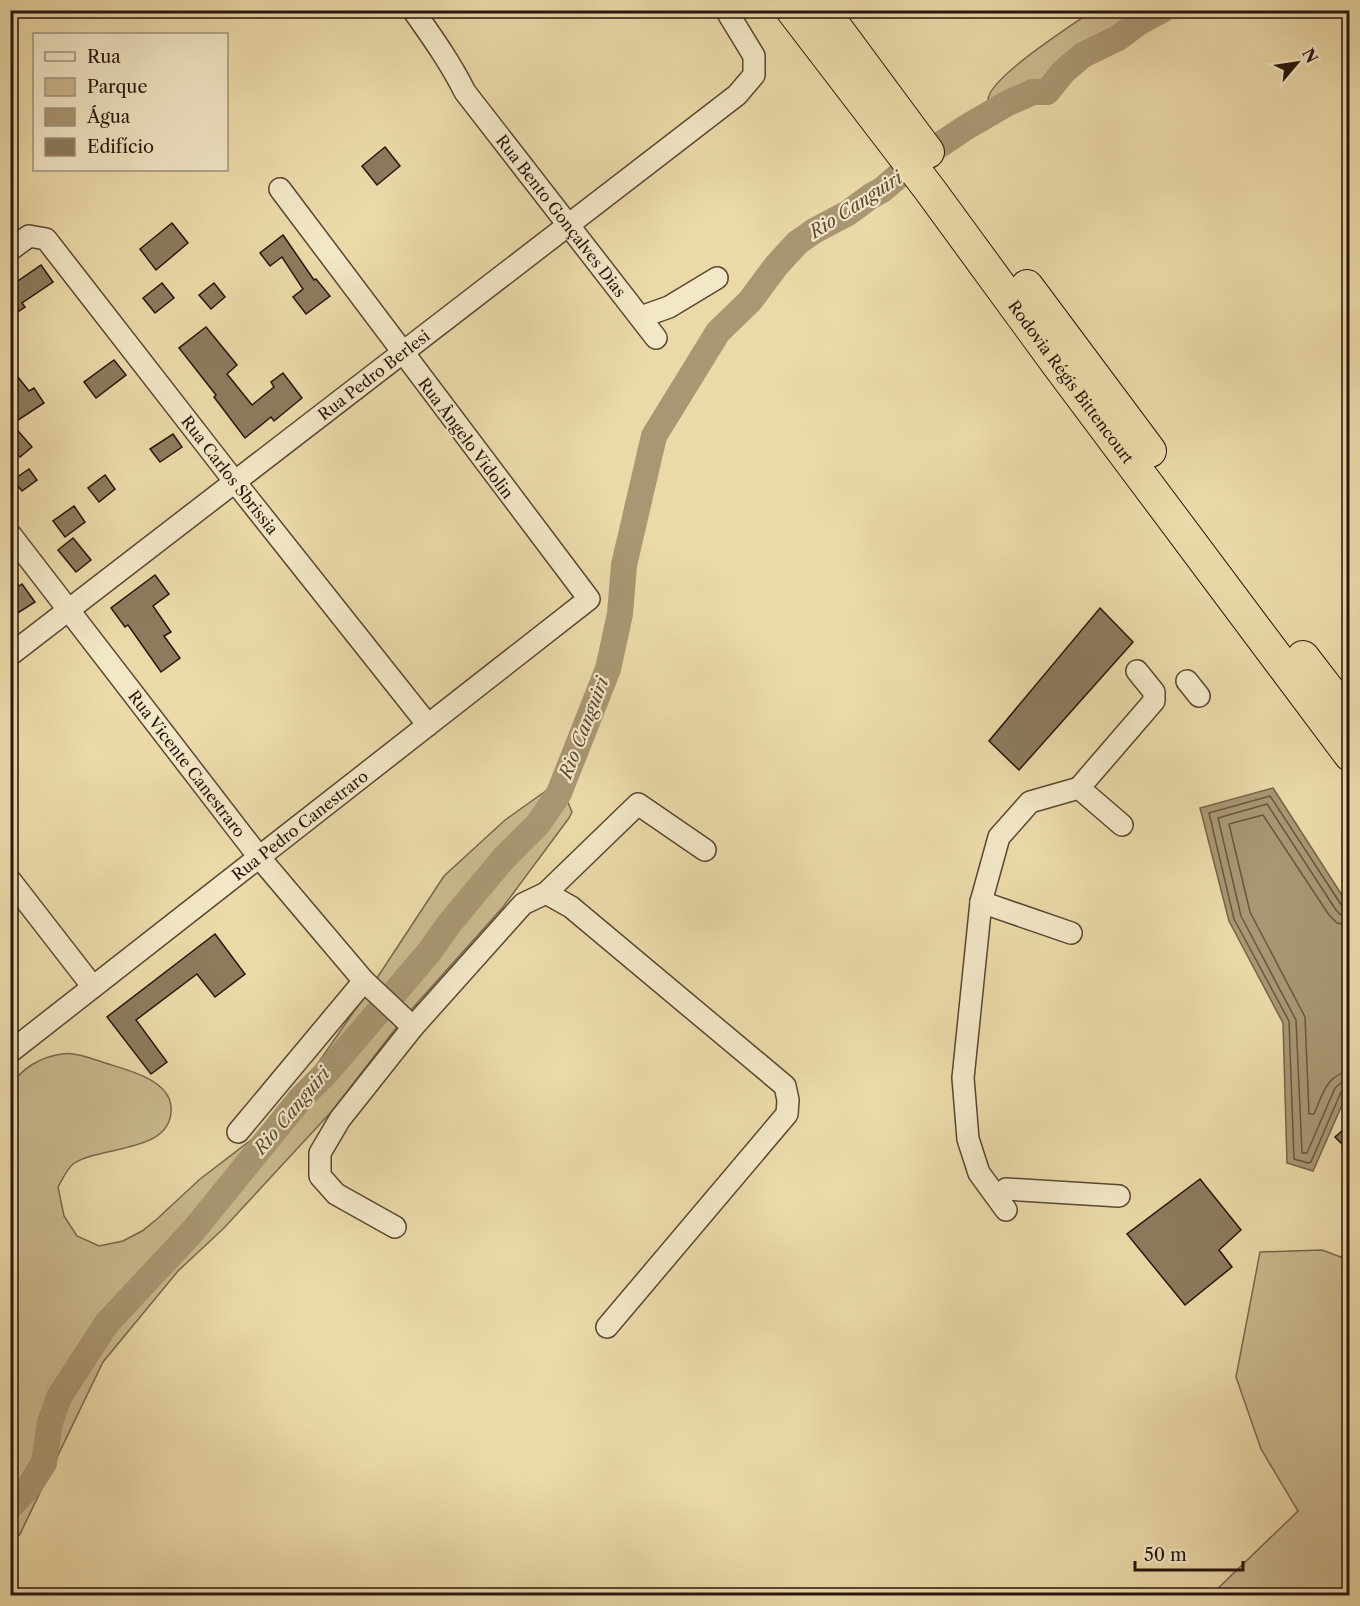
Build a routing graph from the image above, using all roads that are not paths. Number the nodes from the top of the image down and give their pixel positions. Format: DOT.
graph roads {
  1 [pos="412,10"];
  2 [pos="726,10"];
  3 [pos="792,10"];
  4 [pos="824,10"];
  5 [pos="903,136"];
  6 [pos="939,184"];
  7 [pos="280,189"];
  8 [pos="568,225"];
  9 [pos="10,250"];
  10 [pos="717,278"];
  11 [pos="641,317"];
  12 [pos="656,338"];
  13 [pos="402,353"];
  14 [pos="235,482"];
  15 [pos="10,534"];
  16 [pos="589,599"];
  17 [pos="68,610"];
  18 [pos="10,655"];
  19 [pos="1137,671"];
  20 [pos="1350,718"];
  21 [pos="428,725"];
  22 [pos="1350,755"];
  23 [pos="1078,788"];
  24 [pos="1122,825"];
  25 [pos="705,850"];
  26 [pos="259,857"];
  27 [pos="10,880"];
  28 [pos="546,893"];
  29 [pos="981,902"];
  30 [pos="1071,933"];
  31 [pos="367,984"];
  32 [pos="93,987"];
  33 [pos="406,1021"];
  34 [pos="10,1052"];
  35 [pos="238,1132"];
  36 [pos="1119,1196"];
  37 [pos="395,1227"];
  38 [pos="607,1327"];
  1 -- 8 [label="street, Rua Bento Gonçalves Dias"];
  2 -- 8 [label="street, Rua Pedro Berlesi"];
  3 -- 5 [label="highway, Rodovia Régis Bittencourt"];
  4 -- 5 [label="highway, Rodovia Régis Bittencourt"];
  5 -- 6 [label="highway, Rodovia Régis Bittencourt"];
  6 -- 20 [label="highway, Rodovia Régis Bittencourt"];
  6 -- 22 [label="highway, Rodovia Régis Bittencourt"];
  7 -- 13 [label="street, Rua Ângelo Vidolin"];
  8 -- 11 [label="street, Rua Bento Gonçalves Dias"];
  8 -- 13 [label="street, Rua Pedro Berlesi"];
  9 -- 14 [label="street, Rua Carlos Sbrissia"];
  10 -- 11 [label="street"];
  11 -- 12 [label="street, Rua Bento Gonçalves Dias"];
  13 -- 14 [label="street, Rua Pedro Berlesi"];
  13 -- 16 [label="street, Rua Ângelo Vidolin"];
  14 -- 17 [label="street, Rua Pedro Berlesi"];
  14 -- 21 [label="street, Rua Carlos Sbrissia"];
  15 -- 17 [label="street, Rua Vicente Canestraro"];
  16 -- 21 [label="street, Rua Pedro Canestraro"];
  17 -- 18 [label="street, Rua Pedro Berlesi"];
  17 -- 26 [label="street, Rua Vicente Canestraro"];
  19 -- 23 [label="street"];
  21 -- 26 [label="street, Rua Pedro Canestraro"];
  23 -- 24 [label="street"];
  23 -- 29 [label="street"];
  25 -- 28 [label="street"];
  26 -- 31 [label="street, Rua Vicente Canestraro"];
  26 -- 32 [label="street, Rua Pedro Canestraro"];
  27 -- 32 [label="street"];
  28 -- 33 [label="street"];
  28 -- 38 [label="street"];
  29 -- 30 [label="street"];
  29 -- 36 [label="street"];
  31 -- 33 [label="street, Rua Vicente Canestraro"];
  31 -- 35 [label="street"];
  32 -- 34 [label="street, Rua Pedro Canestraro"];
  33 -- 37 [label="street"];
}
